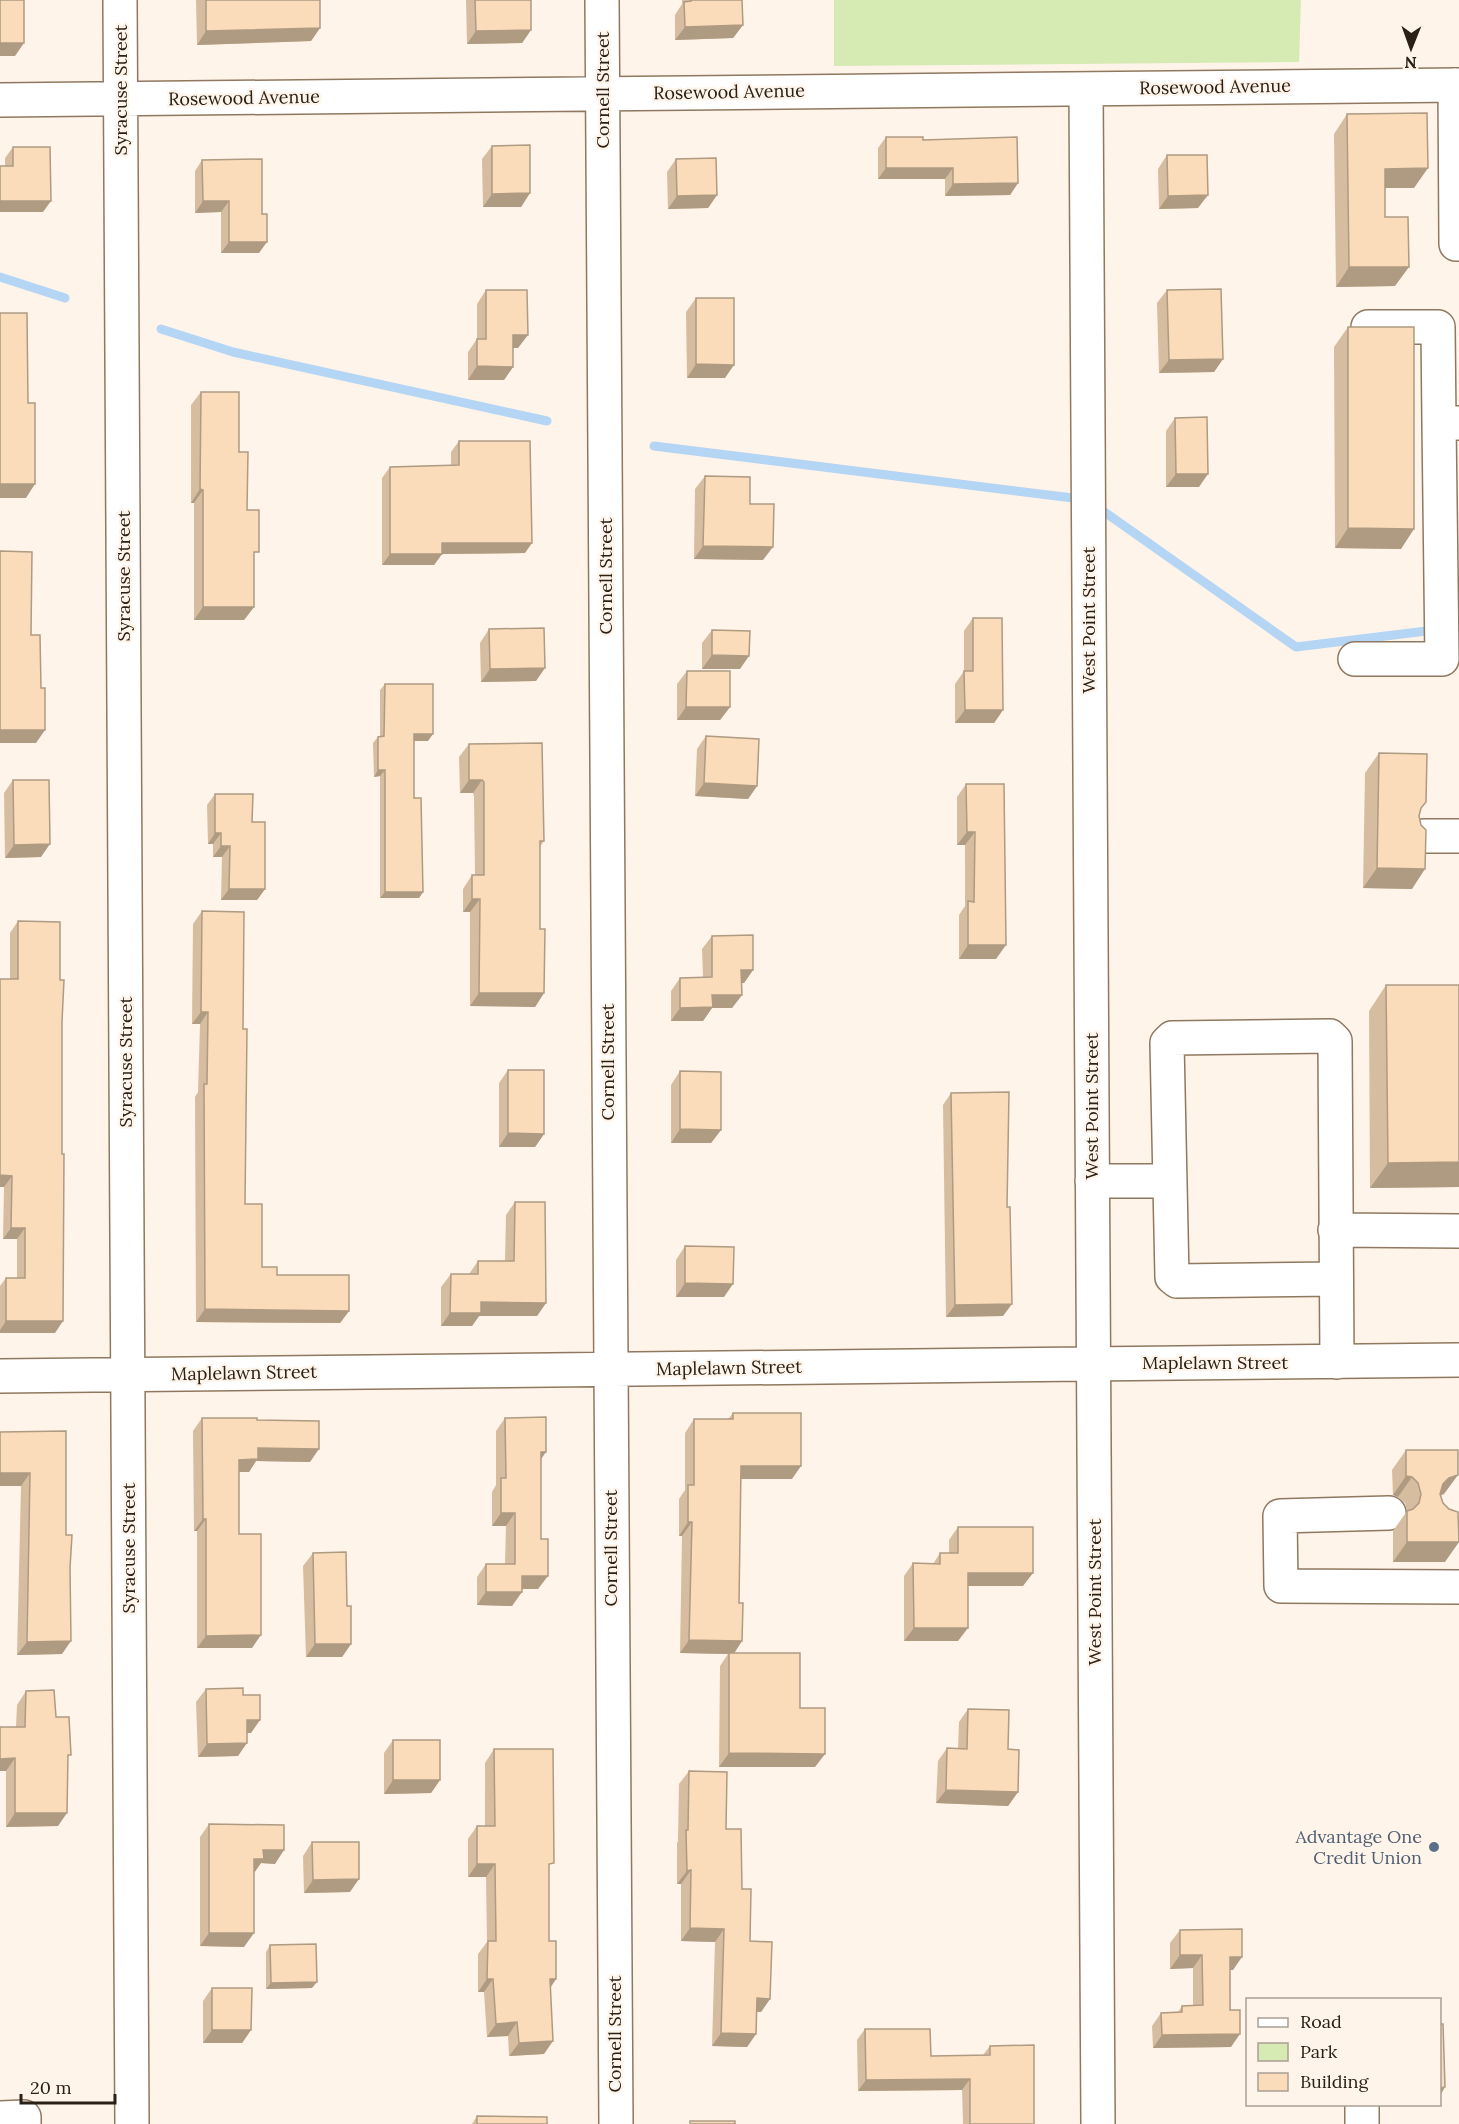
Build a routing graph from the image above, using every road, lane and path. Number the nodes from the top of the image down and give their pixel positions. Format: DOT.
graph roads {
  1 [pos="120,0"];
  2 [pos="602,0"];
  3 [pos="1457,85"];
  4 [pos="1086,89"];
  5 [pos="603,94"];
  6 [pos="121,99"];
  7 [pos="0,100"];
  8 [pos="1459,244"];
  9 [pos="1359,328"];
  10 [pos="1449,423"];
  11 [pos="1355,659"];
  12 [pos="1424,836"];
  13 [pos="1459,836"];
  14 [pos="1092,1181"];
  15 [pos="1169,1181"];
  16 [pos="1335,1230"];
  17 [pos="1459,1232"];
  18 [pos="1336,1279"];
  19 [pos="1459,1360"];
  20 [pos="1337,1362"];
  21 [pos="1093,1364"];
  22 [pos="610,1369"];
  23 [pos="128,1374"];
  24 [pos="0,1376"];
  25 [pos="1389,1512"];
  26 [pos="1459,1587"];
  27 [pos="1362,2106"];
  28 [pos="0,2118"];
  29 [pos="24,2124"];
  30 [pos="132,2124"];
  31 [pos="616,2124"];
  32 [pos="1098,2124"];
  33 [pos="1362,2124"];
  1 -- 6 [label="street, Syracuse Street"];
  2 -- 5 [label="street, Cornell Street"];
  3 -- 4 [label="street, Rosewood Avenue"];
  3 -- 8 [label="street"];
  4 -- 5 [label="street, Rosewood Avenue"];
  4 -- 14 [label="street, West Point Street"];
  5 -- 6 [label="street, Rosewood Avenue"];
  5 -- 22 [label="street, Cornell Street"];
  6 -- 7 [label="street, Rosewood Avenue"];
  6 -- 23 [label="street, Syracuse Street"];
  9 -- 10 [label="street"];
  10 -- 11 [label="street"];
  12 -- 13 [label="street"];
  14 -- 15 [label="street"];
  14 -- 21 [label="street, West Point Street"];
  15 -- 16 [label="street"];
  15 -- 18 [label="street"];
  16 -- 17 [label="street"];
  16 -- 18 [label="street"];
  18 -- 20 [label="street"];
  19 -- 20 [label="street, Maplelawn Street"];
  20 -- 21 [label="street, Maplelawn Street"];
  21 -- 22 [label="street, Maplelawn Street"];
  21 -- 32 [label="street, West Point Street"];
  22 -- 23 [label="street, Maplelawn Street"];
  22 -- 31 [label="street, Cornell Street"];
  23 -- 24 [label="street, Maplelawn Street"];
  23 -- 30 [label="street, Syracuse Street"];
  25 -- 26 [label="street"];
  27 -- 33 [label="street"];
  28 -- 29 [label="street"];
}
